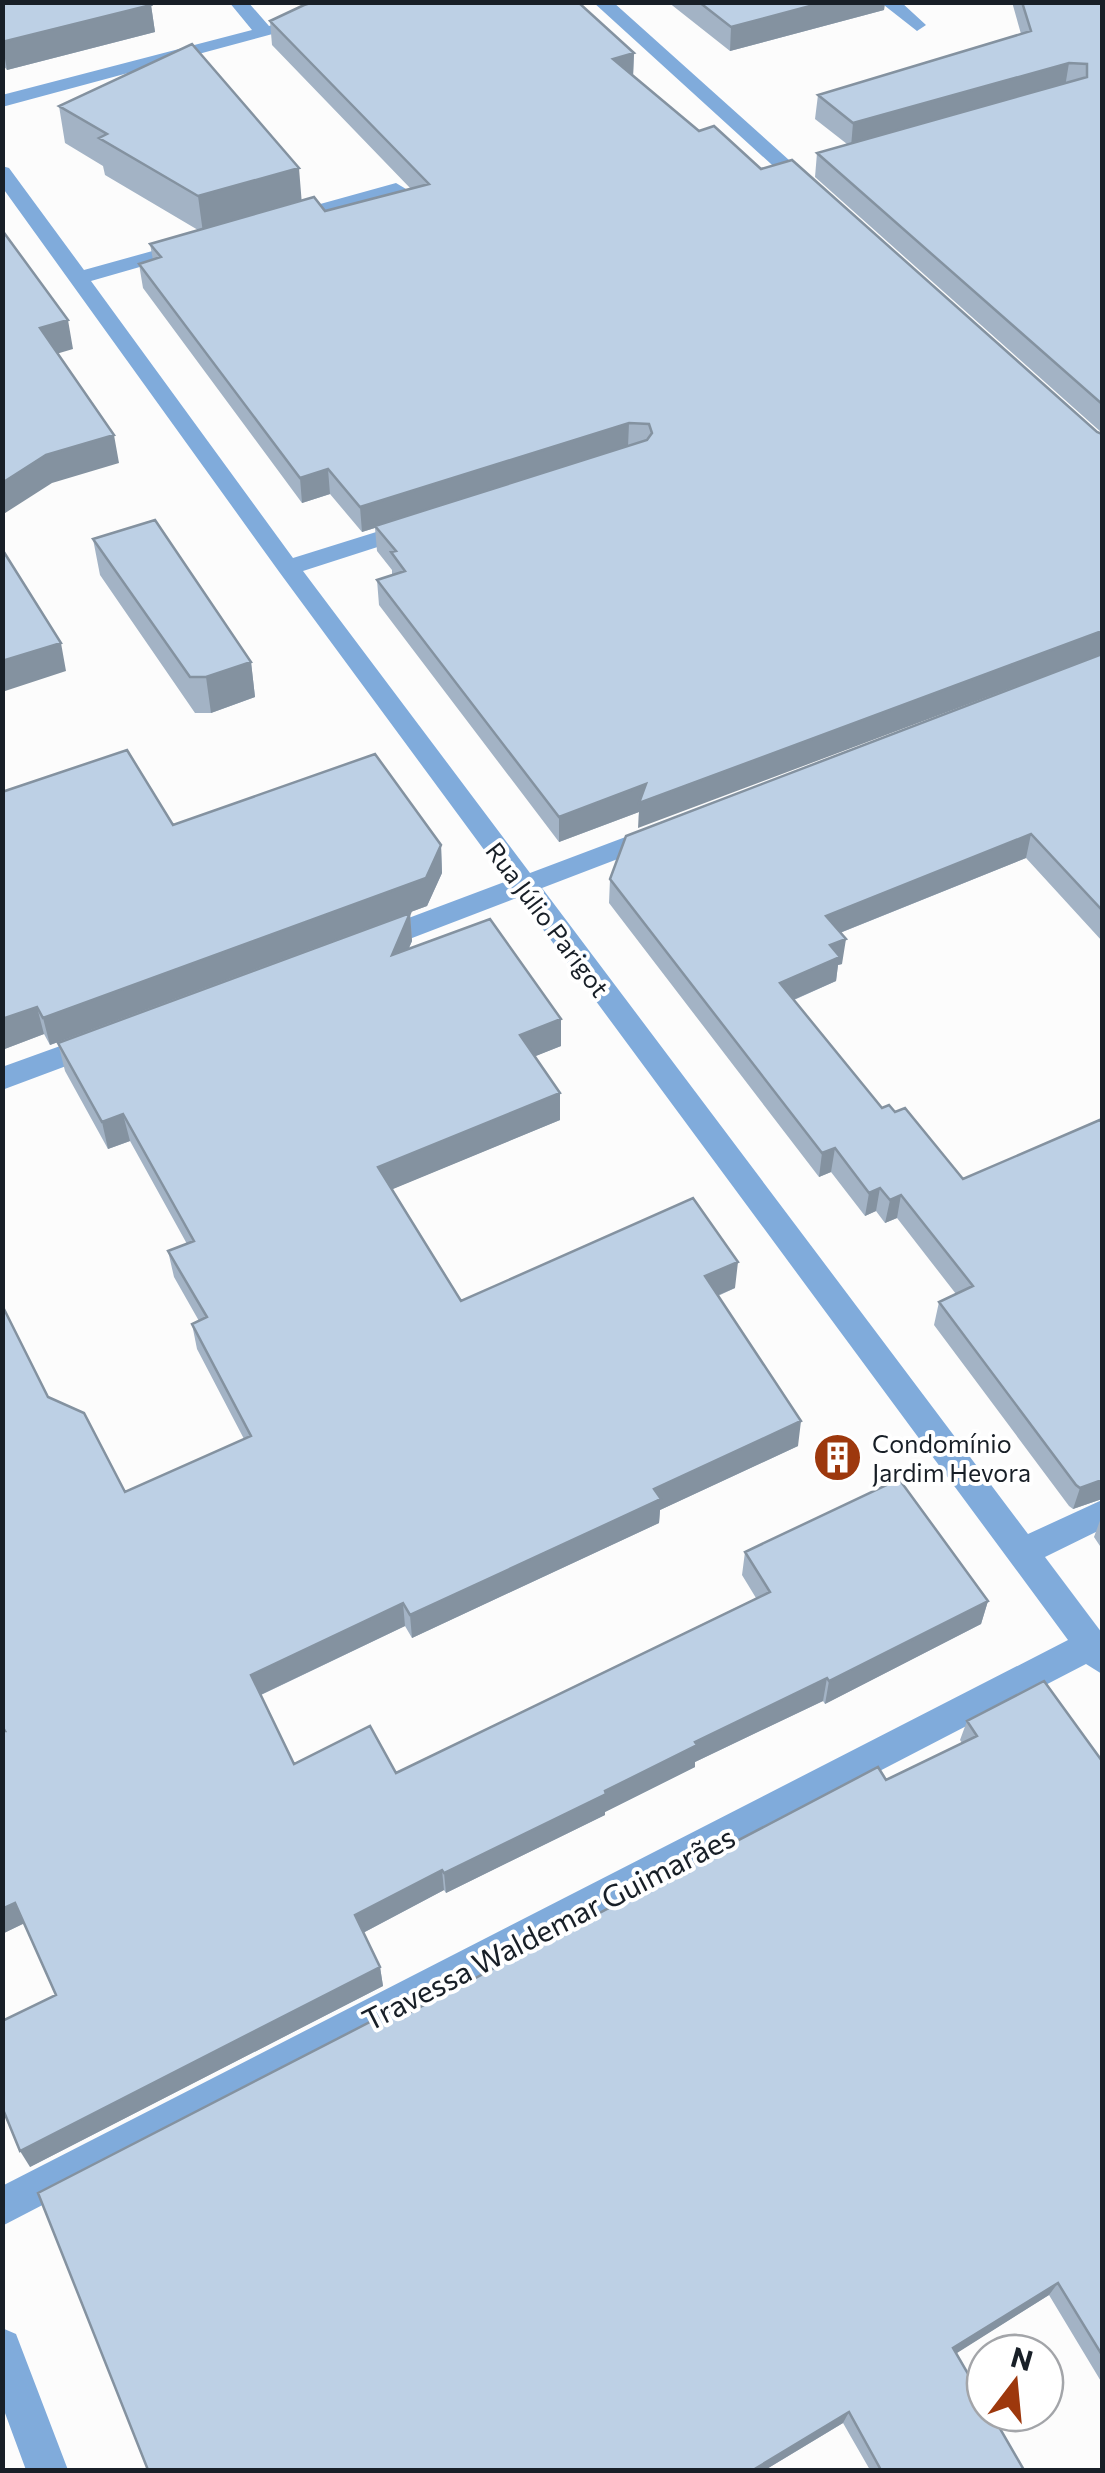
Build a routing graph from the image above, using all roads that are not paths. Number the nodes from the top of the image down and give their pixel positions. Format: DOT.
graph roads {
  1 [pos="238,2"];
  2 [pos="382,2"];
  3 [pos="602,2"];
  4 [pos="889,2"];
  5 [pos="917,25"];
  6 [pos="265,33"];
  7 [pos="2,101"];
  8 [pos="822,165"];
  9 [pos="2,172"];
  10 [pos="792,173"];
  11 [pos="396,189"];
  12 [pos="822,199"];
  13 [pos="265,225"];
  14 [pos="209,241"];
  15 [pos="79,278"];
  16 [pos="434,521"];
  17 [pos="288,568"];
  18 [pos="692,821"];
  19 [pos="524,886"];
  20 [pos="345,952"];
  21 [pos="125,1034"];
  22 [pos="2,1079"];
  23 [pos="1102,1514"];
  24 [pos="1022,1552"];
  25 [pos="1097,1651"];
  26 [pos="2,2207"];
  27 [pos="2,2348"];
  28 [pos="47,2470"];
  1 -- 6 [label="street"];
  2 -- 6 [label="street"];
  3 -- 10 [label="street"];
  4 -- 5 [label="street"];
  6 -- 7 [label="street"];
  8 -- 10 [label="street"];
  9 -- 15 [label="street, Rua Júlio Parigot"];
  10 -- 12 [label="street"];
  11 -- 13 [label="street"];
  14 -- 15 [label="street"];
  15 -- 17 [label="street, Rua Júlio Parigot"];
  16 -- 17 [label="street"];
  17 -- 19 [label="street, Rua Júlio Parigot"];
  18 -- 19 [label="street"];
  19 -- 20 [label="street"];
  19 -- 24 [label="street, Rua Júlio Parigot"];
  21 -- 22 [label="street"];
  23 -- 24 [label="street"];
  24 -- 25 [label="street, Rua Júlio Parigot"];
  25 -- 26 [label="street, Travessa Waldemar Guimarães"];
  27 -- 28 [label="street"];
}
